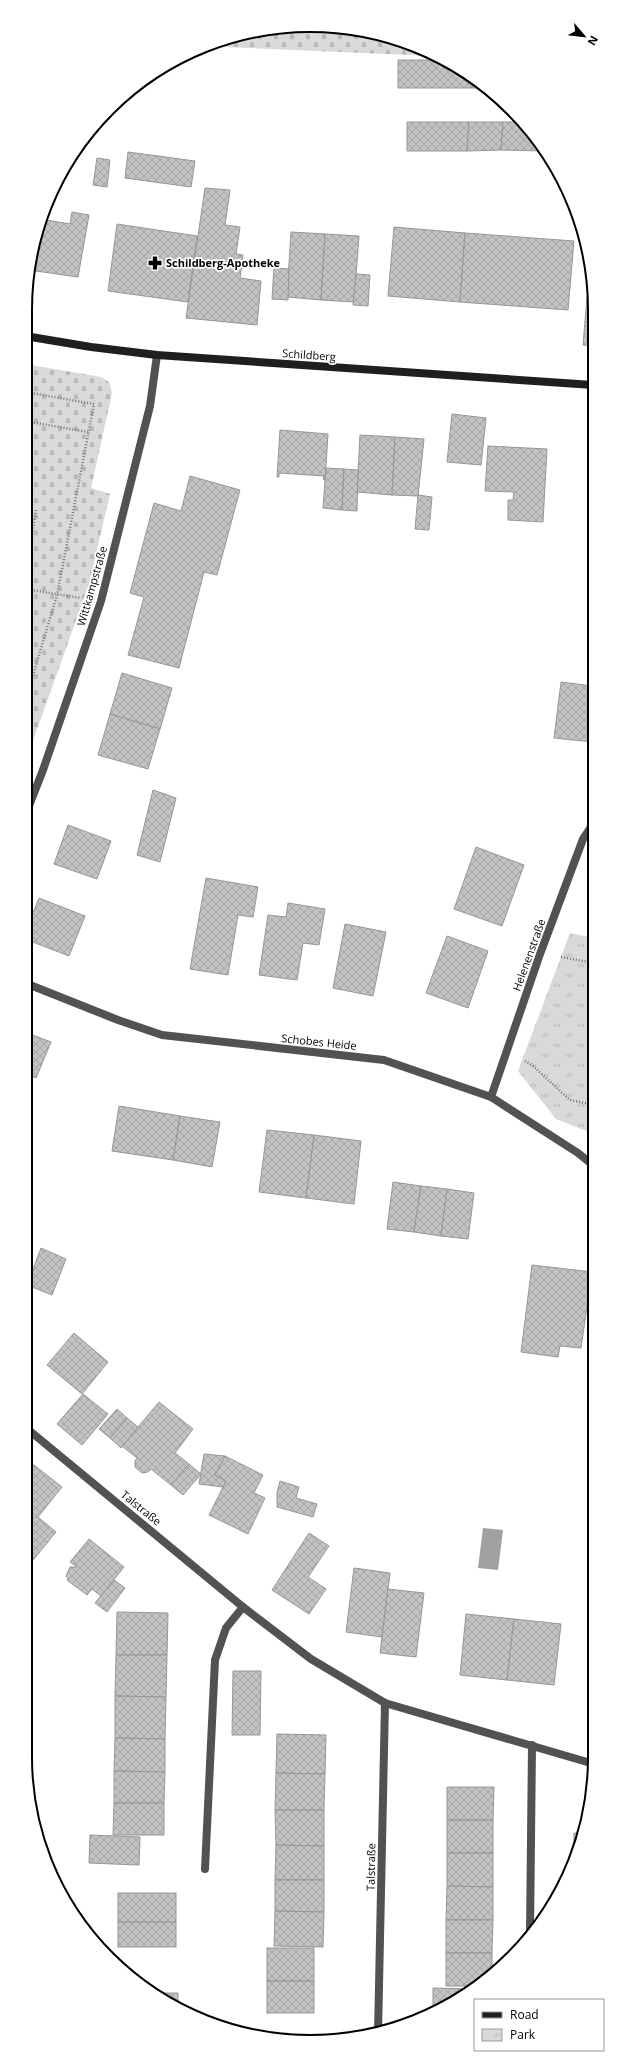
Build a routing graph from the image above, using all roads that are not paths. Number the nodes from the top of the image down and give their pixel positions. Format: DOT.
graph roads {
  1 [pos="32,337"];
  2 [pos="157,355"];
  3 [pos="588,385"];
  4 [pos="32,798"];
  5 [pos="588,832"];
  6 [pos="32,986"];
  7 [pos="491,1097"];
  8 [pos="588,1161"];
  9 [pos="32,1433"];
  10 [pos="244,1606"];
  11 [pos="385,1702"];
  12 [pos="532,1745"];
  13 [pos="588,1762"];
  14 [pos="205,1869"];
  15 [pos="530,1927"];
  16 [pos="378,2027"];
  1 -- 2 [label="street, Schildberg"];
  2 -- 3 [label="street, Schildberg"];
  2 -- 4 [label="street, Wittkampstraße"];
  5 -- 7 [label="street, Helenenstraße"];
  6 -- 7 [label="street, Schobes Heide"];
  7 -- 8 [label="street, Schobes Heide"];
  9 -- 10 [label="street, Talstraße"];
  10 -- 11 [label="street, Talstraße"];
  10 -- 14 [label="street"];
  11 -- 12 [label="street, Talstraße"];
  11 -- 16 [label="street, Talstraße"];
  12 -- 13 [label="street, Talstraße"];
  12 -- 15 [label="street"];
}
